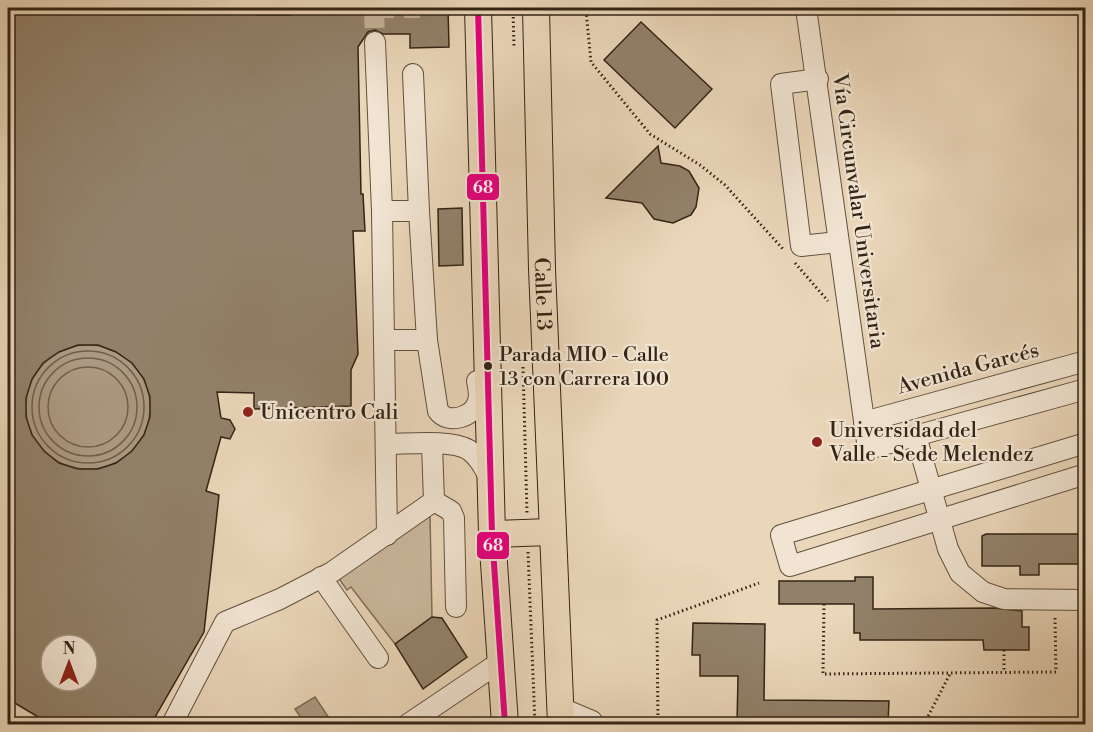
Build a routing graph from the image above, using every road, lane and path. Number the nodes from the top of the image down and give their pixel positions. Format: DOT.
graph roads {
  1 [pos="478,8"];
  2 [pos="536,8"];
  3 [pos="669,8"];
  4 [pos="806,8"];
  5 [pos="959,8"];
  6 [pos="664,10"];
  7 [pos="566,11"];
  8 [pos="586,11"];
  9 [pos="375,42"];
  10 [pos="413,74"];
  11 [pos="818,79"];
  12 [pos="382,211"];
  13 [pos="419,211"];
  14 [pos="838,242"];
  15 [pos="849,325"];
  16 [pos="385,340"];
  17 [pos="427,340"];
  18 [pos="486,343"];
  19 [pos="1086,361"];
  20 [pos="1086,389"];
  21 [pos="864,422"];
  22 [pos="916,436"];
  23 [pos="1086,443"];
  24 [pos="386,444"];
  25 [pos="432,445"];
  26 [pos="1086,474"];
  27 [pos="491,481"];
  28 [pos="930,491"];
  29 [pos="434,501"];
  30 [pos="939,520"];
  31 [pos="551,532"];
  32 [pos="492,534"];
  33 [pos="387,536"];
  34 [pos="321,577"];
  35 [pos="759,583"];
  36 [pos="1055,600"];
  37 [pos="1086,600"];
  38 [pos="825,604"];
  39 [pos="456,607"];
  40 [pos="1004,650"];
  41 [pos="378,658"];
  42 [pos="500,662"];
  43 [pos="1004,673"];
  44 [pos="950,674"];
  45 [pos="561,716"];
  46 [pos="658,719"];
  47 [pos="592,721"];
  48 [pos="172,724"];
  49 [pos="408,724"];
  50 [pos="506,724"];
  51 [pos="658,724"];
  52 [pos="924,724"];
  1 -- 18 [label="main road"];
  2 -- 31 [label="main road, Calle 13"];
  3 -- 6 [label="path"];
  4 -- 5 [label="path"];
  4 -- 6 [label="path"];
  4 -- 11 [label="street, Vía Circunvalar Universitaria"];
  6 -- 8 [label="path"];
  7 -- 8 [label="path"];
  8 -- 15 [label="path"];
  9 -- 12 [label="street"];
  10 -- 13 [label="street"];
  11 -- 14 [label="street, Vía Circunvalar Universitaria"];
  11 -- 14 [label="street"];
  12 -- 13 [label="street"];
  12 -- 16 [label="street"];
  13 -- 17 [label="street"];
  14 -- 15 [label="street, Vía Circunvalar Universitaria"];
  15 -- 21 [label="street, Vía Circunvalar Universitaria"];
  16 -- 17 [label="street"];
  16 -- 24 [label="street"];
  17 -- 18 [label="street"];
  18 -- 27 [label="main road"];
  19 -- 21 [label="street, Avenida Garcés"];
  20 -- 22 [label="street"];
  21 -- 22 [label="street, Vía Circunvalar Universitaria"];
  22 -- 28 [label="street"];
  23 -- 28 [label="street"];
  24 -- 25 [label="street"];
  24 -- 33 [label="street"];
  25 -- 27 [label="street"];
  25 -- 29 [label="street"];
  26 -- 30 [label="street"];
  27 -- 32 [label="main road"];
  28 -- 30 [label="street"];
  28 -- 30 [label="street"];
  29 -- 33 [label="street"];
  29 -- 39 [label="street"];
  30 -- 36 [label="street"];
  31 -- 32 [label="main road"];
  31 -- 45 [label="main road, Calle 13"];
  32 -- 42 [label="main road"];
  33 -- 34 [label="street"];
  34 -- 41 [label="street"];
  34 -- 48 [label="street"];
  35 -- 46 [label="path"];
  36 -- 37 [label="street"];
  36 -- 43 [label="path"];
  38 -- 44 [label="path"];
  40 -- 43 [label="path"];
  42 -- 49 [label="street"];
  42 -- 50 [label="main road"];
  43 -- 44 [label="path"];
  44 -- 52 [label="path"];
  45 -- 47 [label="street"];
  46 -- 47 [label="path"];
  46 -- 51 [label="path"];
}
